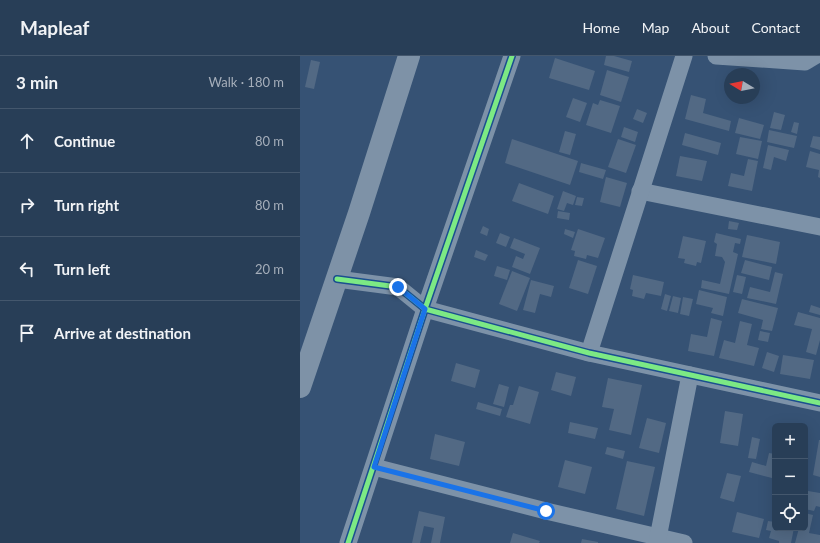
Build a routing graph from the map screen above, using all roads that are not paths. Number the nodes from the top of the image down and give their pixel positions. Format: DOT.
graph roads {
  1 [pos="409,56"];
  2 [pos="512,56"];
  3 [pos="684,56"];
  4 [pos="716,56"];
  5 [pos="816,56"];
  6 [pos="640,191"];
  7 [pos="820,228"];
  8 [pos="337,279"];
  9 [pos="425,309"];
  10 [pos="589,352"];
  11 [pos="690,375"];
  12 [pos="300,387"];
  13 [pos="820,403"];
  14 [pos="374,467"];
  15 [pos="658,540"];
  16 [pos="348,543"];
  17 [pos="684,543"];
  1 -- 8 [label="highway"];
  2 -- 9 [label="street"];
  3 -- 6 [label="street"];
  4 -- 5 [label="street"];
  6 -- 7 [label="street"];
  6 -- 10 [label="street"];
  8 -- 9 [label="street"];
  8 -- 12 [label="highway"];
  9 -- 10 [label="street"];
  9 -- 14 [label="street"];
  10 -- 11 [label="street"];
  11 -- 13 [label="street"];
  11 -- 15 [label="street"];
  14 -- 15 [label="street"];
  14 -- 16 [label="street"];
  15 -- 17 [label="street"];
}
